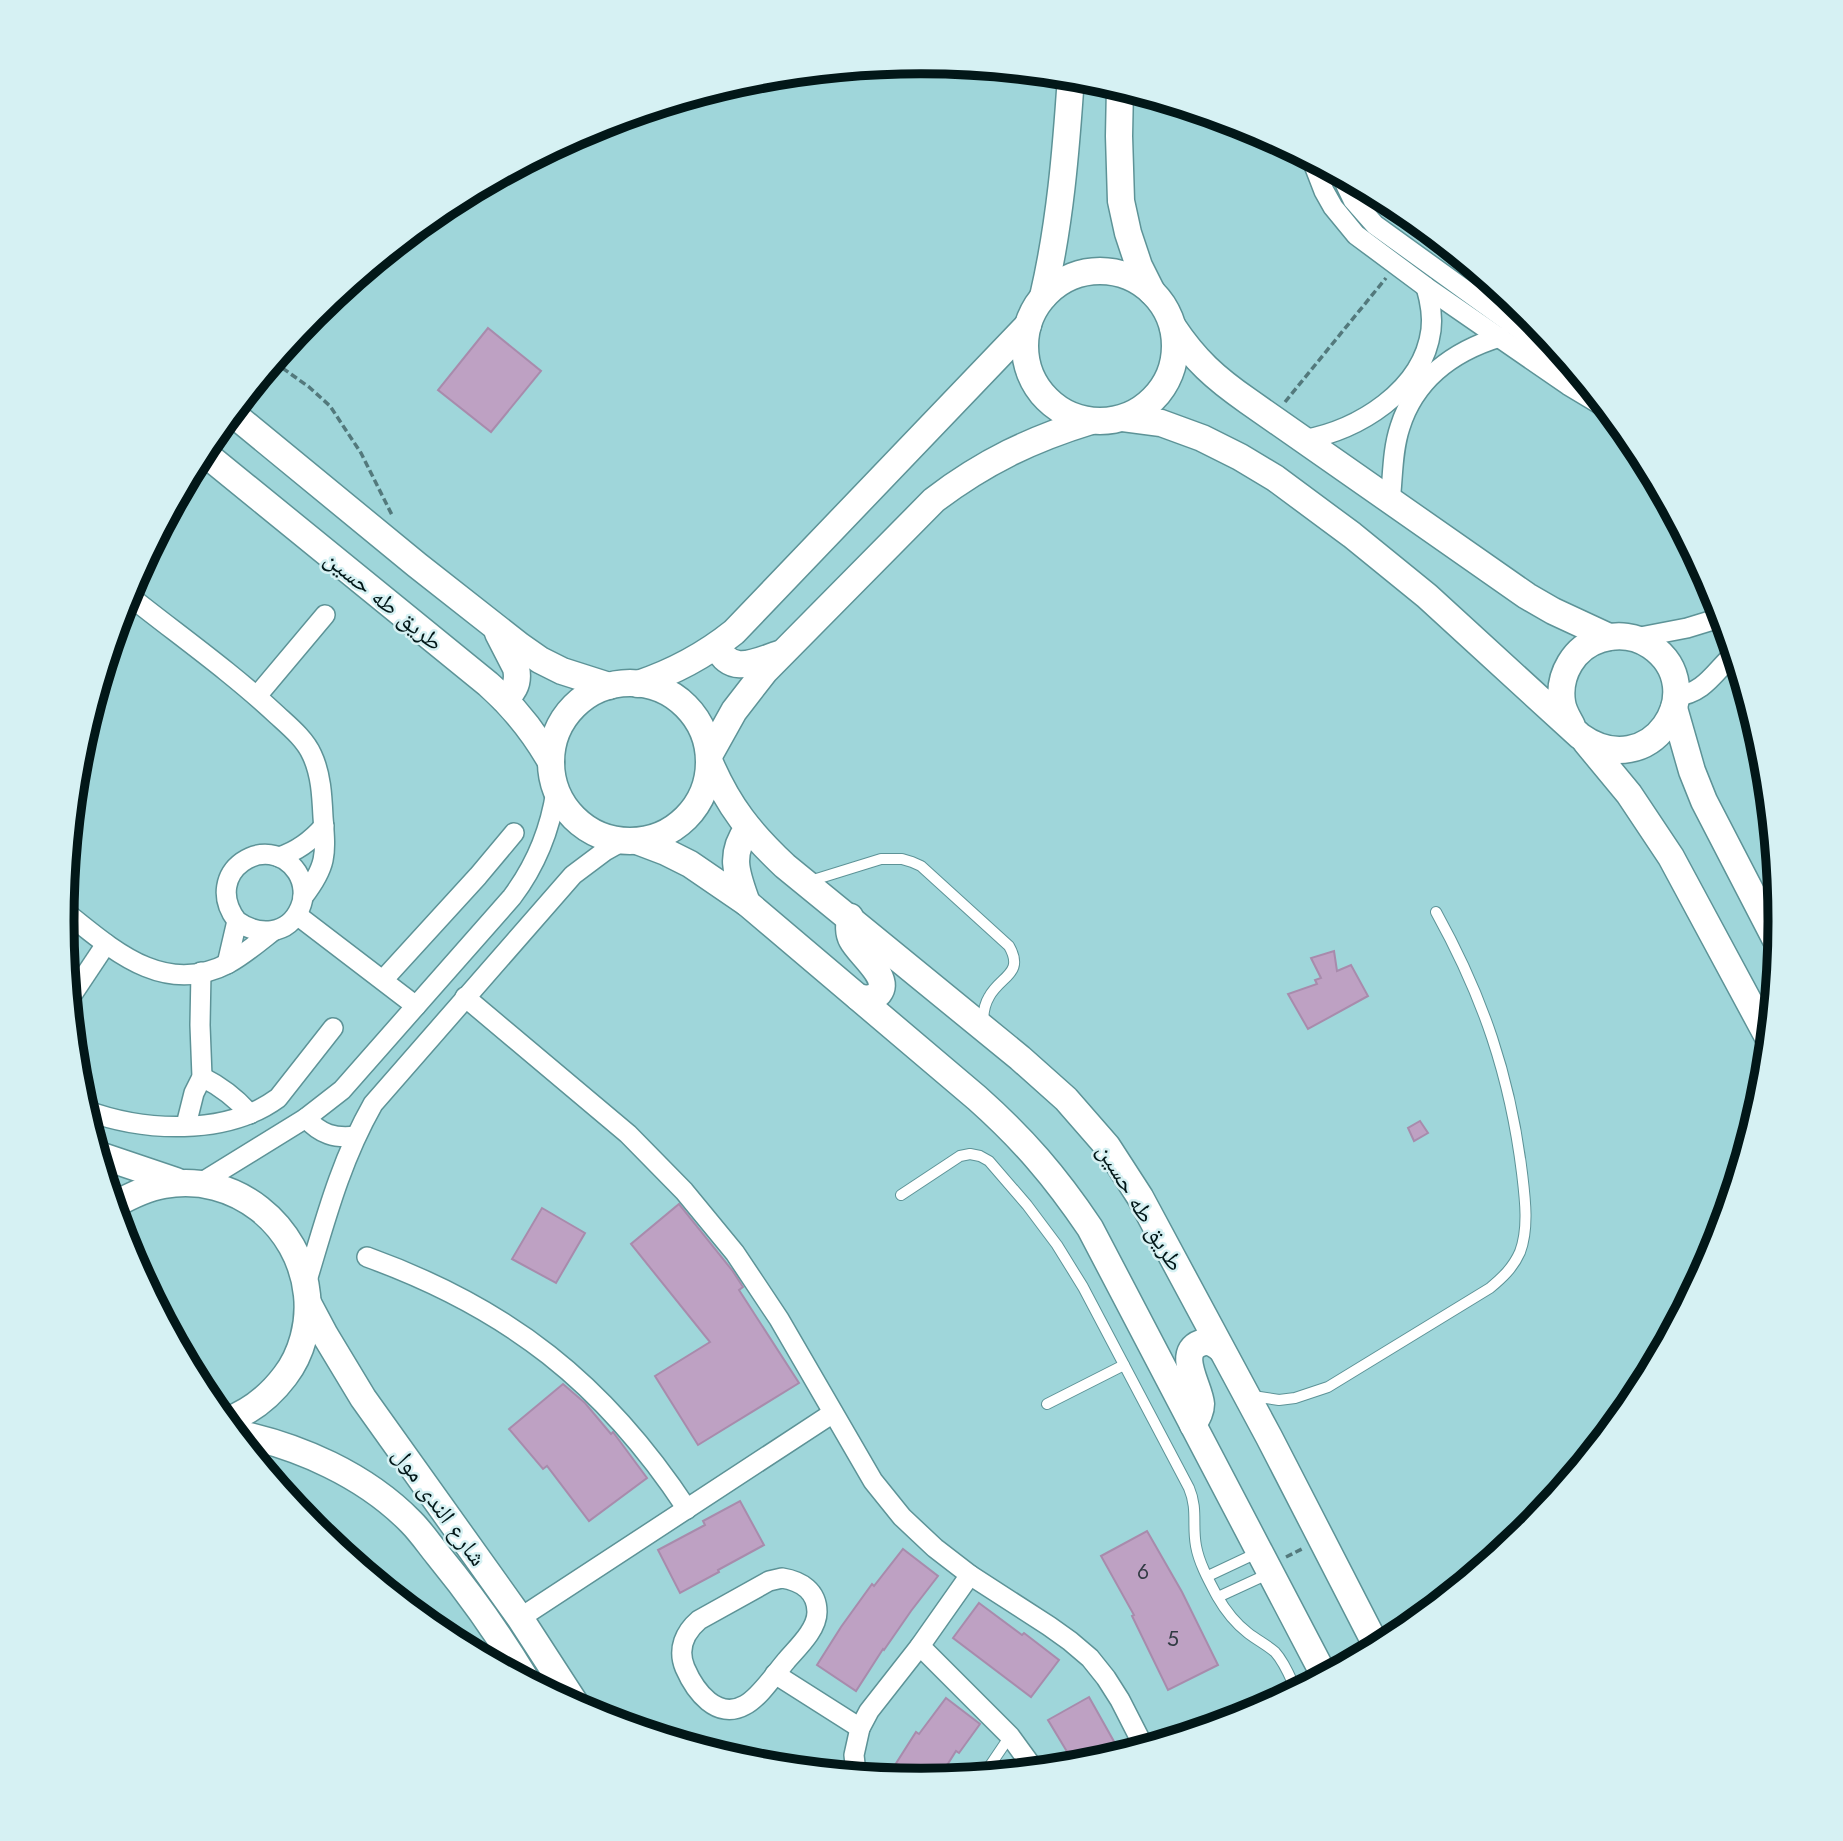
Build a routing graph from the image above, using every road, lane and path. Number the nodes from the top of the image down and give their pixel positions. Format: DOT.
graph roads {
  1 [pos="1070,87"];
  2 [pos="1119,97"];
  3 [pos="1322,175"];
  4 [pos="1348,189"];
  5 [pos="1396,266"];
  6 [pos="1426,287"];
  7 [pos="1485,288"];
  8 [pos="1153,293"];
  9 [pos="1043,297"];
  10 [pos="1478,298"];
  11 [pos="1028,325"];
  12 [pos="1173,327"];
  13 [pos="1500,337"];
  14 [pos="1536,339"];
  15 [pos="281,367"];
  16 [pos="1410,388"];
  17 [pos="1586,396"];
  18 [pos="1123,418"];
  19 [pos="1272,418"];
  20 [pos="240,419"];
  21 [pos="1091,421"];
  22 [pos="1303,440"];
  23 [pos="211,459"];
  24 [pos="1391,502"];
  25 [pos="392,515"];
  26 [pos="137,602"];
  27 [pos="325,615"];
  28 [pos="1713,620"];
  29 [pos="495,626"];
  30 [pos="1622,637"];
  31 [pos="717,646"];
  32 [pos="782,653"];
  33 [pos="1728,660"];
  34 [pos="638,684"];
  35 [pos="609,686"];
  36 [pos="257,696"];
  37 [pos="504,699"];
  38 [pos="1675,702"];
  39 [pos="1576,731"];
  40 [pos="710,758"];
  41 [pos="551,762"];
  42 [pos="556,791"];
  43 [pos="324,826"];
  44 [pos="748,828"];
  45 [pos="514,833"];
  46 [pos="630,841"];
  47 [pos="279,858"];
  48 [pos="806,883"];
  49 [pos="507,902"];
  50 [pos="747,903"];
  51 [pos="300,906"];
  52 [pos="1436,912"];
  53 [pos="850,917"];
  54 [pos="74,919"];
  55 [pos="237,921"];
  56 [pos="530,923"];
  57 [pos="1768,923"];
  58 [pos="273,931"];
  59 [pos="106,944"];
  60 [pos="227,964"];
  61 [pos="201,972"];
  62 [pos="383,980"];
  63 [pos="77,987"];
  64 [pos="465,997"];
  65 [pos="858,997"];
  66 [pos="416,1006"];
  67 [pos="1762,1025"];
  68 [pos="333,1028"];
  69 [pos="984,1028"];
  70 [pos="202,1077"];
  71 [pos="97,1114"];
  72 [pos="250,1114"];
  73 [pos="306,1118"];
  74 [pos="186,1125"];
  75 [pos="355,1136"];
  76 [pos="108,1158"];
  77 [pos="190,1183"];
  78 [pos="901,1195"];
  79 [pos="122,1201"];
  80 [pos="367,1257"];
  81 [pos="307,1293"];
  82 [pos="1222,1349"];
  83 [pos="1124,1365"];
  84 [pos="1246,1394"];
  85 [pos="1047,1404"];
  86 [pos="833,1413"];
  87 [pos="236,1416"];
  88 [pos="1193,1425"];
  89 [pos="251,1437"];
  90 [pos="687,1509"];
  91 [pos="1322,1539"];
  92 [pos="1266,1564"];
  93 [pos="970,1575"];
  94 [pos="1208,1576"];
  95 [pos="1218,1597"];
  96 [pos="520,1618"];
  97 [pos="1372,1637"];
  98 [pos="920,1646"];
  99 [pos="505,1658"];
  100 [pos="1320,1667"];
  101 [pos="775,1674"];
  102 [pos="1292,1682"];
  103 [pos="567,1689"];
  104 [pos="860,1728"];
  105 [pos="1010,1736"];
  106 [pos="1140,1739"];
  107 [pos="1028,1760"];
  108 [pos="855,1765"];
  109 [pos="991,1765"];
  1 -- 9 [label="street"];
  2 -- 8 [label="street"];
  3 -- 5 [label="street"];
  4 -- 10 [label="street"];
  5 -- 6 [label="street"];
  5 -- 19 [label="path"];
  6 -- 13 [label="street"];
  6 -- 16 [label="street"];
  7 -- 10 [label="street"];
  8 -- 9 [label="street"];
  8 -- 12 [label="street"];
  9 -- 11 [label="street"];
  10 -- 14 [label="street"];
  11 -- 21 [label="street"];
  11 -- 31 [label="street"];
  12 -- 18 [label="street"];
  12 -- 19 [label="street"];
  13 -- 16 [label="street"];
  13 -- 17 [label="street"];
  15 -- 25 [label="path"];
  16 -- 22 [label="street"];
  16 -- 24 [label="street"];
  18 -- 21 [label="street"];
  18 -- 39 [label="street"];
  19 -- 22 [label="street"];
  20 -- 29 [label="street, طريق طه حسين"];
  21 -- 32 [label="street"];
  22 -- 24 [label="street"];
  23 -- 37 [label="street, طريق طه حسين"];
  24 -- 30 [label="street"];
  26 -- 36 [label="street"];
  27 -- 36 [label="street"];
  28 -- 30 [label="street"];
  29 -- 35 [label="street, طريق طه حسين"];
  29 -- 37 [label="street"];
  30 -- 38 [label="street"];
  30 -- 39 [label="street"];
  31 -- 32 [label="street"];
  31 -- 34 [label="street"];
  32 -- 40 [label="street"];
  33 -- 38 [label="street"];
  34 -- 35 [label="street"];
  34 -- 40 [label="street"];
  35 -- 41 [label="street"];
  36 -- 43 [label="street"];
  37 -- 41 [label="street, طريق طه حسين"];
  38 -- 39 [label="street"];
  38 -- 57 [label="street"];
  39 -- 67 [label="street"];
  40 -- 44 [label="street, طريق طه حسين"];
  40 -- 46 [label="street"];
  41 -- 42 [label="street"];
  42 -- 46 [label="street"];
  42 -- 49 [label="street"];
  43 -- 47 [label="street"];
  43 -- 51 [label="street"];
  44 -- 48 [label="street, طريق طه حسين"];
  44 -- 50 [label="street"];
  45 -- 62 [label="street"];
  46 -- 50 [label="street"];
  46 -- 56 [label="street"];
  47 -- 51 [label="street"];
  47 -- 55 [label="street"];
  48 -- 53 [label="street, طريق طه حسين"];
  48 -- 69 [label="lane"];
  49 -- 56 [label="street"];
  49 -- 66 [label="street"];
  50 -- 65 [label="street"];
  51 -- 58 [label="street"];
  51 -- 62 [label="street"];
  52 -- 84 [label="lane"];
  53 -- 65 [label="street"];
  53 -- 69 [label="street, طريق طه حسين"];
  54 -- 59 [label="street"];
  55 -- 58 [label="street"];
  55 -- 60 [label="street"];
  56 -- 64 [label="street"];
  58 -- 60 [label="street"];
  59 -- 61 [label="street"];
  59 -- 63 [label="street"];
  60 -- 61 [label="street"];
  61 -- 70 [label="street"];
  62 -- 66 [label="street"];
  64 -- 75 [label="street"];
  64 -- 86 [label="street"];
  65 -- 88 [label="street"];
  66 -- 73 [label="street"];
  68 -- 72 [label="street"];
  69 -- 82 [label="street, طريق طه حسين"];
  70 -- 72 [label="street"];
  70 -- 74 [label="street"];
  71 -- 74 [label="street"];
  72 -- 74 [label="street"];
  73 -- 75 [label="street"];
  73 -- 77 [label="street"];
  75 -- 81 [label="street"];
  76 -- 77 [label="street"];
  77 -- 79 [label="street"];
  77 -- 81 [label="street, شارع الندى مول"];
  78 -- 83 [label="lane"];
  80 -- 90 [label="street"];
  81 -- 87 [label="street"];
  81 -- 96 [label="street, شارع الندى مول"];
  82 -- 84 [label="street, طريق طه حسين"];
  82 -- 88 [label="street"];
  83 -- 85 [label="lane"];
  83 -- 94 [label="lane"];
  84 -- 91 [label="street, طريق طه حسين"];
  86 -- 90 [label="street"];
  86 -- 93 [label="street"];
  88 -- 92 [label="street"];
  89 -- 99 [label="street, شارع الندى مول"];
  90 -- 96 [label="street"];
  91 -- 92 [label="path"];
  91 -- 97 [label="street, طريق طه حسين"];
  92 -- 94 [label="lane"];
  92 -- 95 [label="lane"];
  92 -- 100 [label="street"];
  93 -- 98 [label="street"];
  93 -- 106 [label="street"];
  94 -- 95 [label="lane"];
  95 -- 102 [label="lane"];
  96 -- 103 [label="street, شارع الندى مول"];
  98 -- 104 [label="street"];
  98 -- 105 [label="street"];
  101 -- 101 [label="street"];
  101 -- 104 [label="street"];
  104 -- 108 [label="street"];
  105 -- 107 [label="street"];
  105 -- 109 [label="lane"];
}
